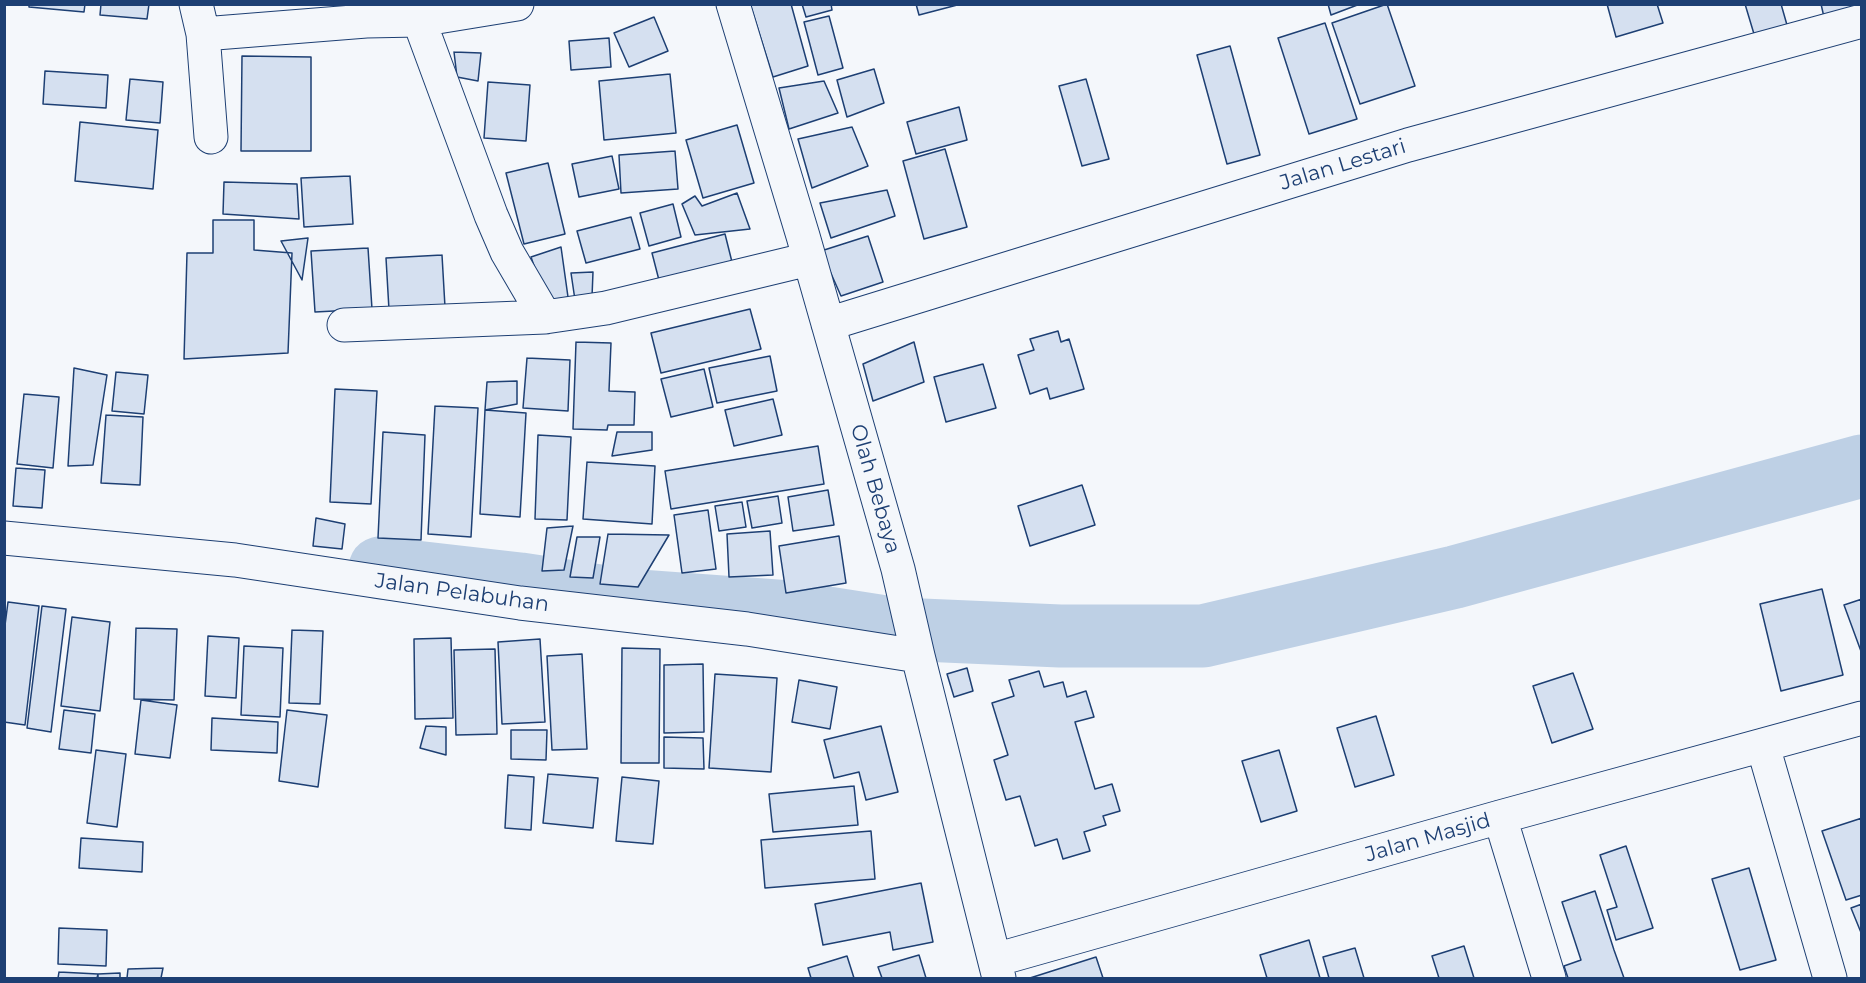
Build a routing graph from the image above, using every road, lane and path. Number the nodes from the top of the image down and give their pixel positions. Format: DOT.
graph roads {
  1 [pos="517,4"];
  2 [pos="733,4"];
  3 [pos="200,19"];
  4 [pos="419,20"];
  5 [pos="1862,21"];
  6 [pos="211,137"];
  7 [pos="809,259"];
  8 [pos="545,317"];
  9 [pos="828,324"];
  10 [pos="344,326"];
  11 [pos="4,538"];
  12 [pos="916,647"];
  13 [pos="1862,718"];
  14 [pos="1763,746"];
  15 [pos="1500,817"];
  16 [pos="997,969"];
  17 [pos="1549,978"];
  18 [pos="1830,978"];
  1 -- 4 [label="street"];
  2 -- 7 [label="street, Olah Bebaya"];
  3 -- 4 [label="street"];
  3 -- 6 [label="street"];
  4 -- 8 [label="street"];
  5 -- 9 [label="street, Jalan Lestari"];
  7 -- 8 [label="street"];
  7 -- 9 [label="street, Olah Bebaya"];
  8 -- 10 [label="street"];
  9 -- 12 [label="street, Olah Bebaya"];
  11 -- 12 [label="street, Jalan Pelabuhan"];
  12 -- 16 [label="street, Olah Bebaya"];
  13 -- 14 [label="street, Jalan Masjid"];
  14 -- 15 [label="street, Jalan Masjid"];
  14 -- 18 [label="street"];
  15 -- 16 [label="street, Jalan Masjid"];
  15 -- 17 [label="street"];
}
